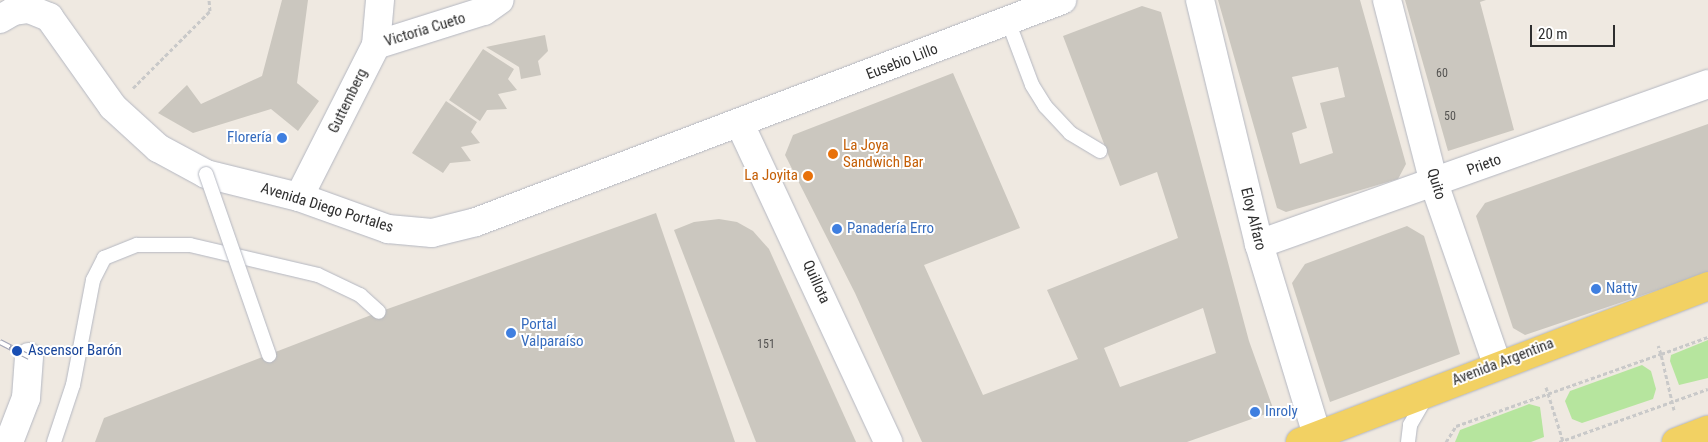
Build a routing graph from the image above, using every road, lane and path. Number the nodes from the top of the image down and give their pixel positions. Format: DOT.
graph roads {
  1 [pos="209,0"];
  2 [pos="380,0"];
  3 [pos="500,0"];
  4 [pos="1062,0"];
  5 [pos="1200,0"];
  6 [pos="1387,0"];
  7 [pos="0,19"];
  8 [pos="1008,21"];
  9 [pos="376,45"];
  10 [pos="1708,84"];
  11 [pos="113,107"];
  12 [pos="740,124"];
  13 [pos="1100,151"];
  14 [pos="206,174"];
  15 [pos="1434,183"];
  16 [pos="299,197"];
  17 [pos="1259,244"];
  18 [pos="1708,286"];
  19 [pos="379,312"];
  20 [pos="1708,337"];
  21 [pos="1658,345"];
  22 [pos="1660,354"];
  23 [pos="269,355"];
  24 [pos="29,358"];
  25 [pos="1497,364"];
  26 [pos="1546,388"];
  27 [pos="1436,389"];
  28 [pos="1708,389"];
  29 [pos="1548,394"];
  30 [pos="1673,402"];
  31 [pos="1674,410"];
  32 [pos="1708,430"];
  33 [pos="1312,440"];
  34 [pos="10,442"];
  35 [pos="54,442"];
  36 [pos="888,442"];
  37 [pos="1408,442"];
  38 [pos="1446,442"];
  39 [pos="1562,442"];
  40 [pos="1676,442"];
  1 -- 11 [label="path"];
  2 -- 9 [label="main road, Guttemberg"];
  3 -- 9 [label="main road, Victoria Cueto"];
  4 -- 8 [label="main road, Eusebio Lillo"];
  5 -- 17 [label="main road, Eloy Alfaro"];
  6 -- 15 [label="main road, Quito"];
  7 -- 11 [label="main road, Avenida Diego Portales"];
  8 -- 12 [label="main road, Eusebio Lillo"];
  8 -- 13 [label="lane"];
  9 -- 16 [label="main road, Guttemberg"];
  10 -- 15 [label="main road, Prieto"];
  11 -- 14 [label="main road, Avenida Diego Portales"];
  12 -- 16 [label="main road, Avenida Diego Portales"];
  12 -- 36 [label="main road, Quillota"];
  14 -- 16 [label="main road, Avenida Diego Portales"];
  14 -- 23 [label="lane, bridge"];
  15 -- 17 [label="main road, Prieto"];
  15 -- 25 [label="main road, Quito"];
  17 -- 33 [label="main road, Eloy Alfaro"];
  18 -- 25 [label="main road, Avenida Argentina"];
  19 -- 35 [label="lane"];
  20 -- 22 [label="path"];
  21 -- 22 [label="path"];
  22 -- 29 [label="path"];
  22 -- 30 [label="path"];
  24 -- 34 [label="main road"];
  25 -- 27 [label="main road, Avenida Argentina"];
  26 -- 29 [label="path"];
  27 -- 33 [label="main road, Avenida Argentina"];
  27 -- 37 [label="lane"];
  28 -- 30 [label="path"];
  29 -- 38 [label="path"];
  29 -- 39 [label="path"];
  30 -- 31 [label="path"];
  30 -- 39 [label="path"];
  32 -- 40 [label="main road"];
}
